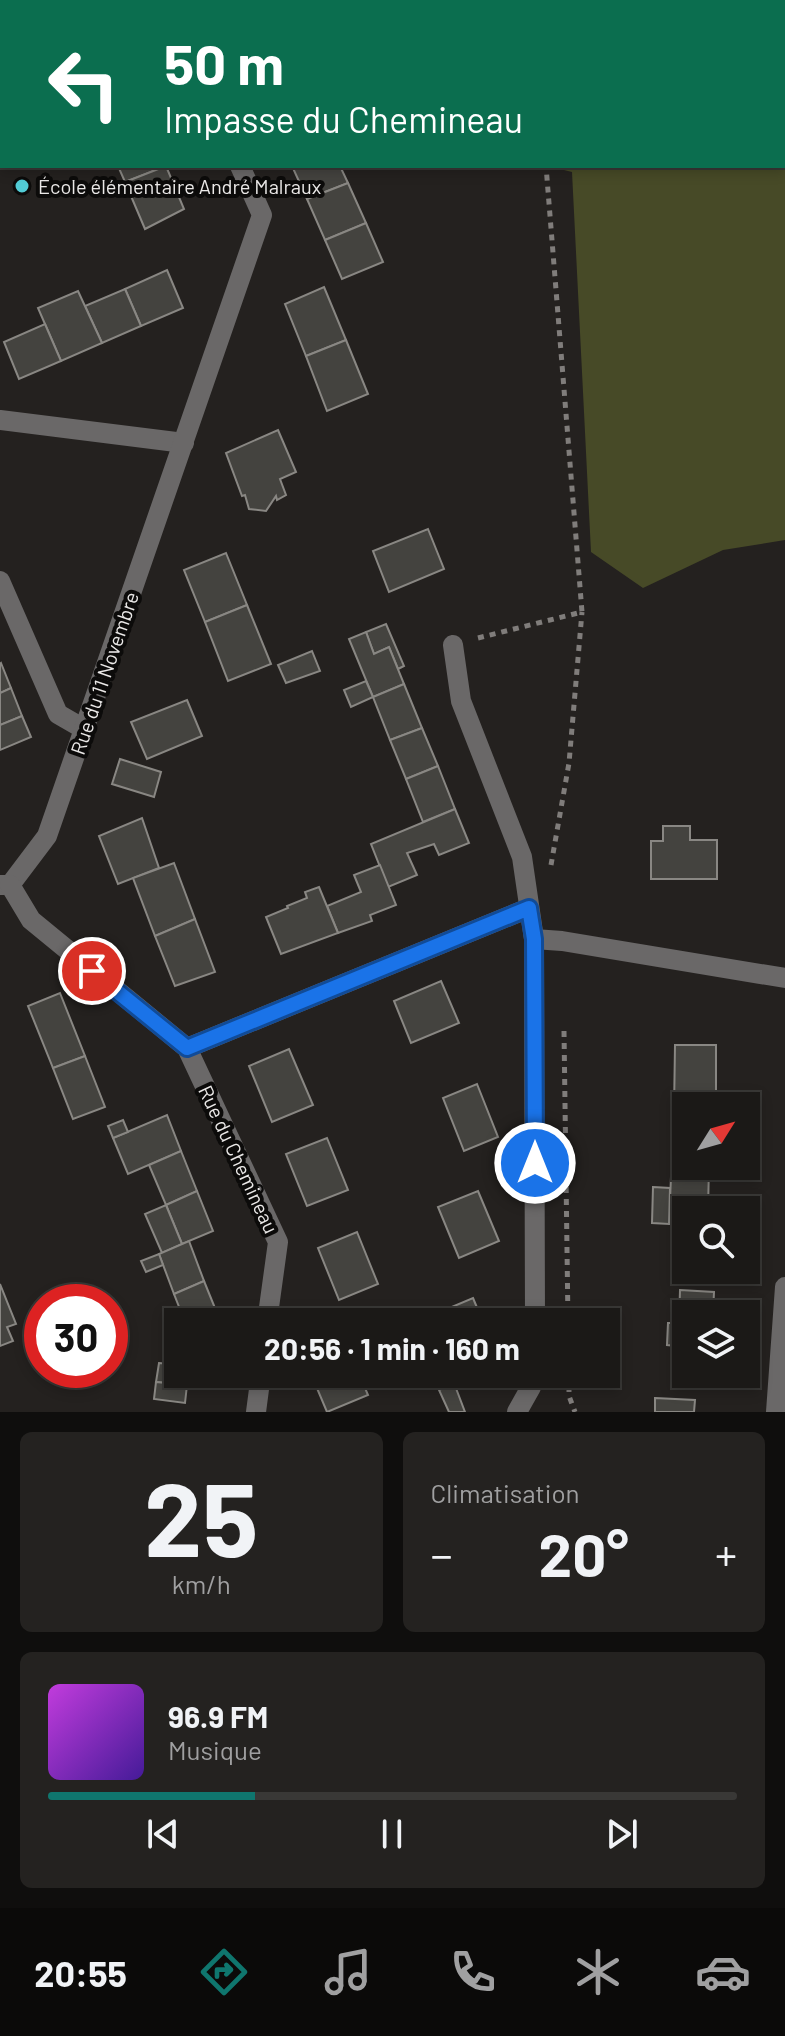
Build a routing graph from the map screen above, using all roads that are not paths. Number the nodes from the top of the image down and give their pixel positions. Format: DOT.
graph roads {
  1 [pos="241,168"];
  2 [pos="0,420"];
  3 [pos="184,443"];
  4 [pos="0,581"];
  5 [pos="453,645"];
  6 [pos="84,729"];
  7 [pos="5,885"];
  8 [pos="529,908"];
  9 [pos="534,939"];
  10 [pos="785,978"];
  11 [pos="187,1048"];
  12 [pos="785,1287"];
  13 [pos="269,1308"];
  14 [pos="535,1308"];
  15 [pos="259,1388"];
  16 [pos="530,1388"];
  17 [pos="256,1412"];
  18 [pos="517,1412"];
  19 [pos="776,1412"];
  1 -- 3 [label="street, Rue du 11 Novembre"];
  2 -- 3 [label="street"];
  3 -- 6 [label="street, Rue du 11 Novembre"];
  4 -- 6 [label="street"];
  5 -- 8 [label="street"];
  6 -- 7 [label="street, Rue du 11 Novembre"];
  7 -- 11 [label="street, Rue du Chemineau"];
  8 -- 9 [label="street"];
  8 -- 11 [label="street"];
  9 -- 10 [label="street"];
  9 -- 14 [label="street"];
  11 -- 13 [label="street, Rue du Chemineau"];
  12 -- 19 [label="street"];
  15 -- 17 [label="street"];
  16 -- 18 [label="street"];
}
